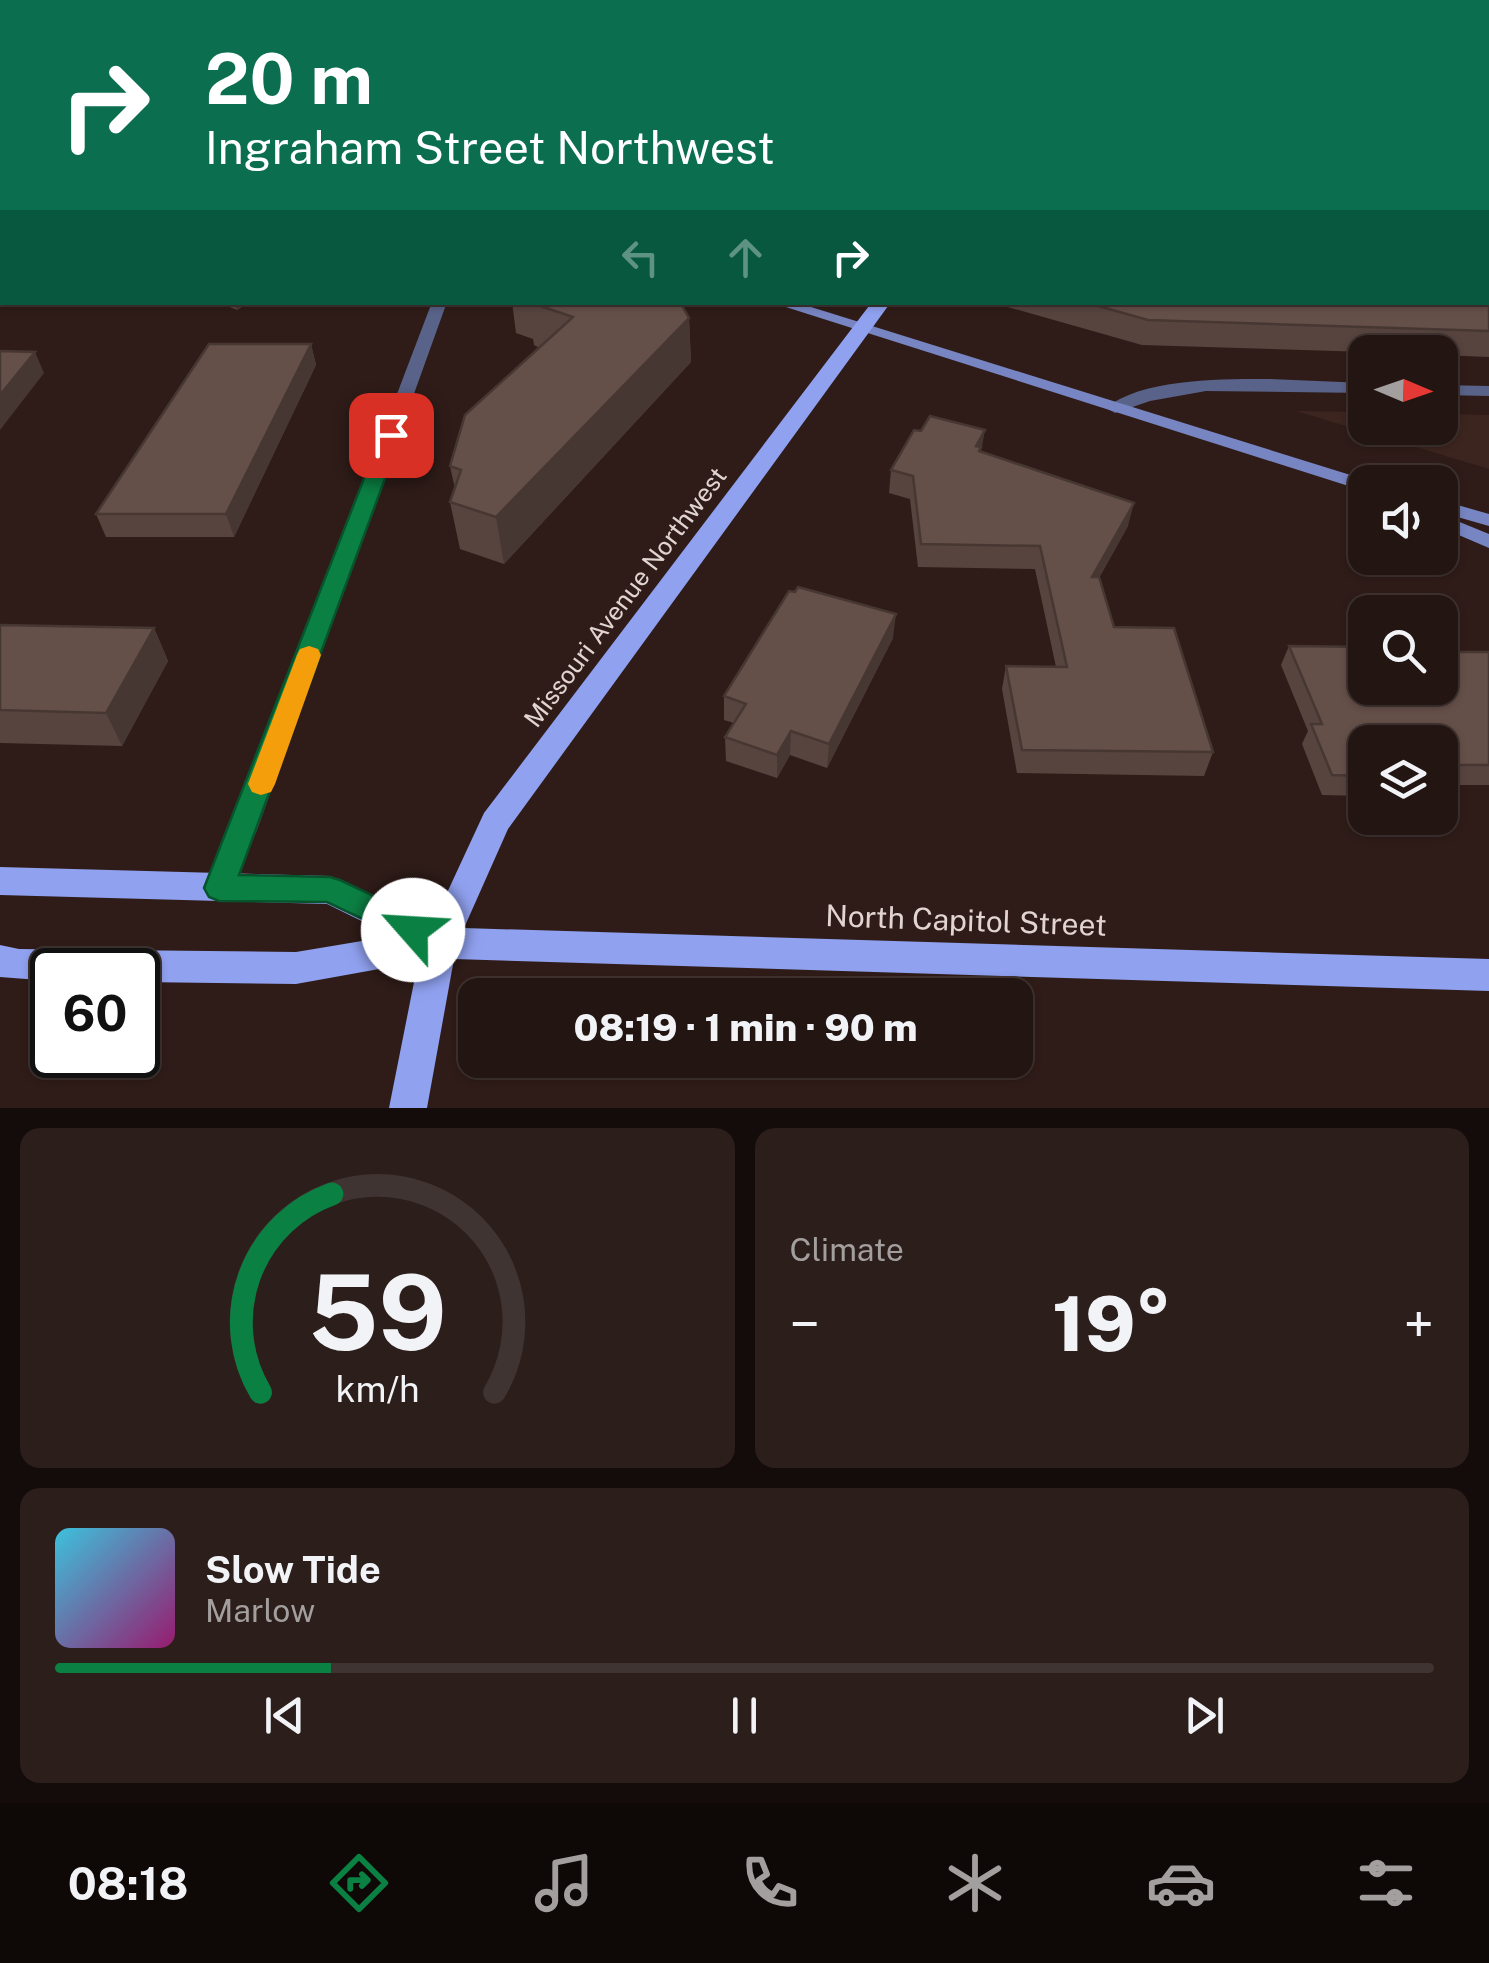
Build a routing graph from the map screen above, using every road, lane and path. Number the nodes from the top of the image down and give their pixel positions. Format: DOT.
graph roads {
  1 [pos="439,305"];
  2 [pos="787,305"];
  3 [pos="880,305"];
  4 [pos="864,328"];
  5 [pos="1348,388"];
  6 [pos="1458,390"];
  7 [pos="1489,391"];
  8 [pos="1115,408"];
  9 [pos="1348,481"];
  10 [pos="1458,511"];
  11 [pos="1489,520"];
  12 [pos="1458,528"];
  13 [pos="1489,542"];
  14 [pos="0,881"];
  15 [pos="219,888"];
  16 [pos="441,943"];
  17 [pos="0,961"];
  18 [pos="1489,975"];
  19 [pos="408,1108"];
  1 -- 15 [label="street"];
  2 -- 4 [label="main road"];
  3 -- 4 [label="main road, Missouri Avenue Northwest"];
  4 -- 8 [label="main road"];
  4 -- 16 [label="main road, Missouri Avenue Northwest"];
  5 -- 8 [label="street"];
  6 -- 7 [label="street"];
  8 -- 9 [label="main road"];
  10 -- 11 [label="main road"];
  12 -- 13 [label="main road"];
  14 -- 15 [label="main road"];
  15 -- 16 [label="main road"];
  16 -- 17 [label="main road"];
  16 -- 18 [label="main road, North Capitol Street"];
  16 -- 19 [label="main road, Missouri Avenue Northwest"];
}
